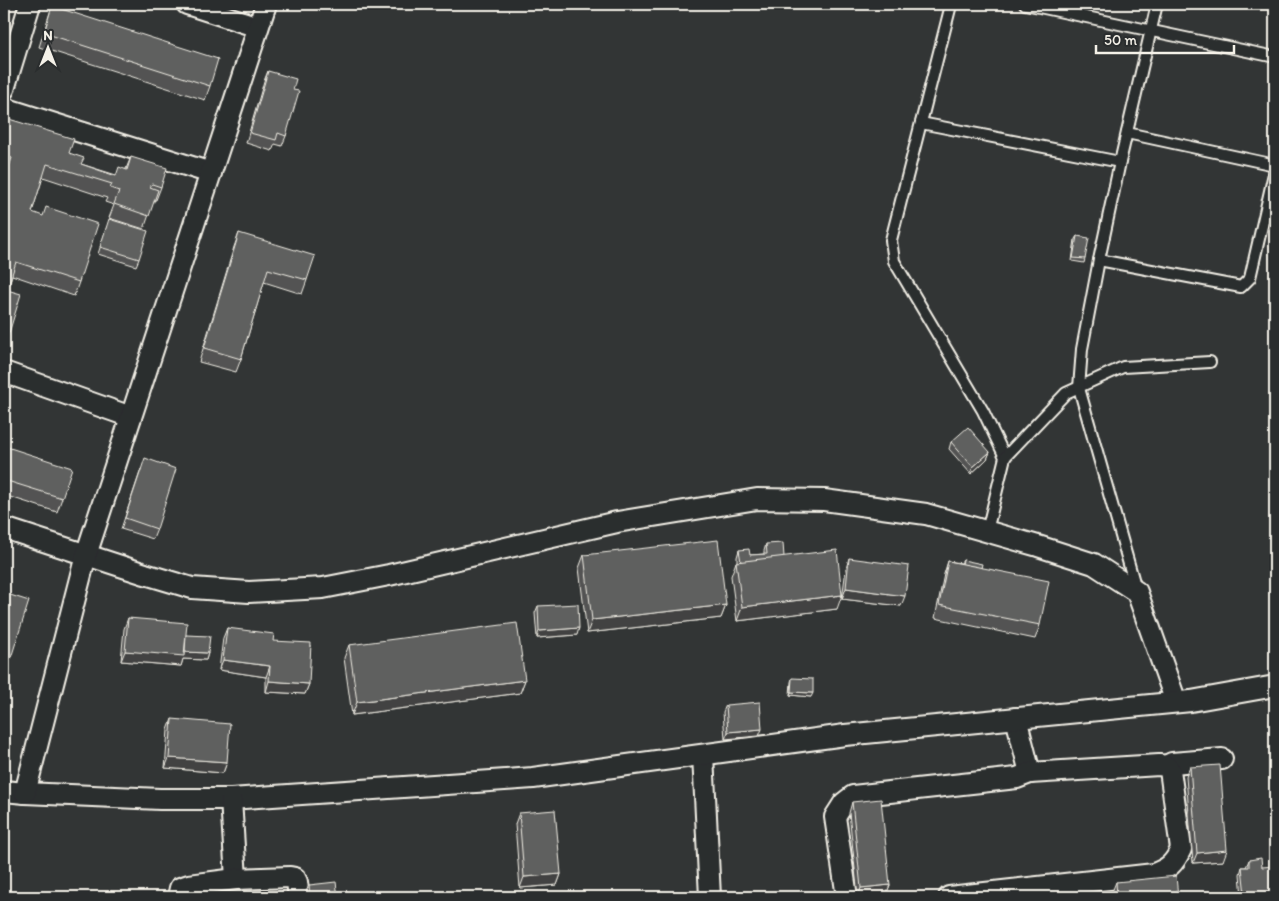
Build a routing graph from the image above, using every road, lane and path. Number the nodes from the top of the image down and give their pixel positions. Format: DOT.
graph roads {
  1 [pos="30,4"];
  2 [pos="187,4"];
  3 [pos="266,4"];
  4 [pos="953,4"];
  5 [pos="1025,4"];
  6 [pos="1157,4"];
  7 [pos="258,27"];
  8 [pos="1150,31"];
  9 [pos="1275,57"];
  10 [pos="4,89"];
  11 [pos="4,108"];
  12 [pos="921,122"];
  13 [pos="1127,133"];
  14 [pos="1120,162"];
  15 [pos="1275,165"];
  16 [pos="1275,169"];
  17 [pos="211,173"];
  18 [pos="1099,260"];
  19 [pos="1210,362"];
  20 [pos="4,372"];
  21 [pos="1079,388"];
  22 [pos="131,417"];
  23 [pos="1006,457"];
  24 [pos="4,528"];
  25 [pos="986,532"];
  26 [pos="86,555"];
  27 [pos="1137,592"];
  28 [pos="1275,686"];
  29 [pos="1176,702"];
  30 [pos="1016,718"];
  31 [pos="703,755"];
  32 [pos="1222,759"];
  33 [pos="1166,766"];
  34 [pos="1030,773"];
  35 [pos="4,791"];
  36 [pos="25,793"];
  37 [pos="231,799"];
  38 [pos="236,879"];
  39 [pos="178,897"];
  40 [pos="299,897"];
  41 [pos="710,897"];
  42 [pos="847,897"];
  43 [pos="949,897"];
  1 -- 10 [label="street"];
  2 -- 7 [label="street"];
  3 -- 7 [label="street"];
  4 -- 12 [label="lane"];
  5 -- 8 [label="lane"];
  6 -- 8 [label="lane"];
  7 -- 17 [label="street"];
  8 -- 9 [label="lane"];
  8 -- 13 [label="lane"];
  11 -- 17 [label="street"];
  12 -- 14 [label="lane"];
  12 -- 23 [label="lane"];
  13 -- 14 [label="lane"];
  13 -- 15 [label="lane"];
  14 -- 18 [label="lane"];
  16 -- 18 [label="lane"];
  17 -- 22 [label="street"];
  18 -- 21 [label="lane"];
  19 -- 21 [label="lane"];
  20 -- 22 [label="street"];
  21 -- 23 [label="lane"];
  21 -- 27 [label="lane"];
  22 -- 26 [label="street"];
  23 -- 25 [label="lane"];
  24 -- 26 [label="street"];
  25 -- 26 [label="street"];
  25 -- 27 [label="street"];
  26 -- 36 [label="street"];
  27 -- 29 [label="street"];
  28 -- 29 [label="street"];
  29 -- 30 [label="street"];
  30 -- 31 [label="street"];
  30 -- 34 [label="street"];
  31 -- 37 [label="street"];
  31 -- 41 [label="street"];
  32 -- 33 [label="street"];
  33 -- 34 [label="street"];
  33 -- 43 [label="street"];
  34 -- 42 [label="street"];
  35 -- 36 [label="street"];
  36 -- 37 [label="street"];
  37 -- 38 [label="street"];
  38 -- 39 [label="street"];
  38 -- 40 [label="street"];
}
